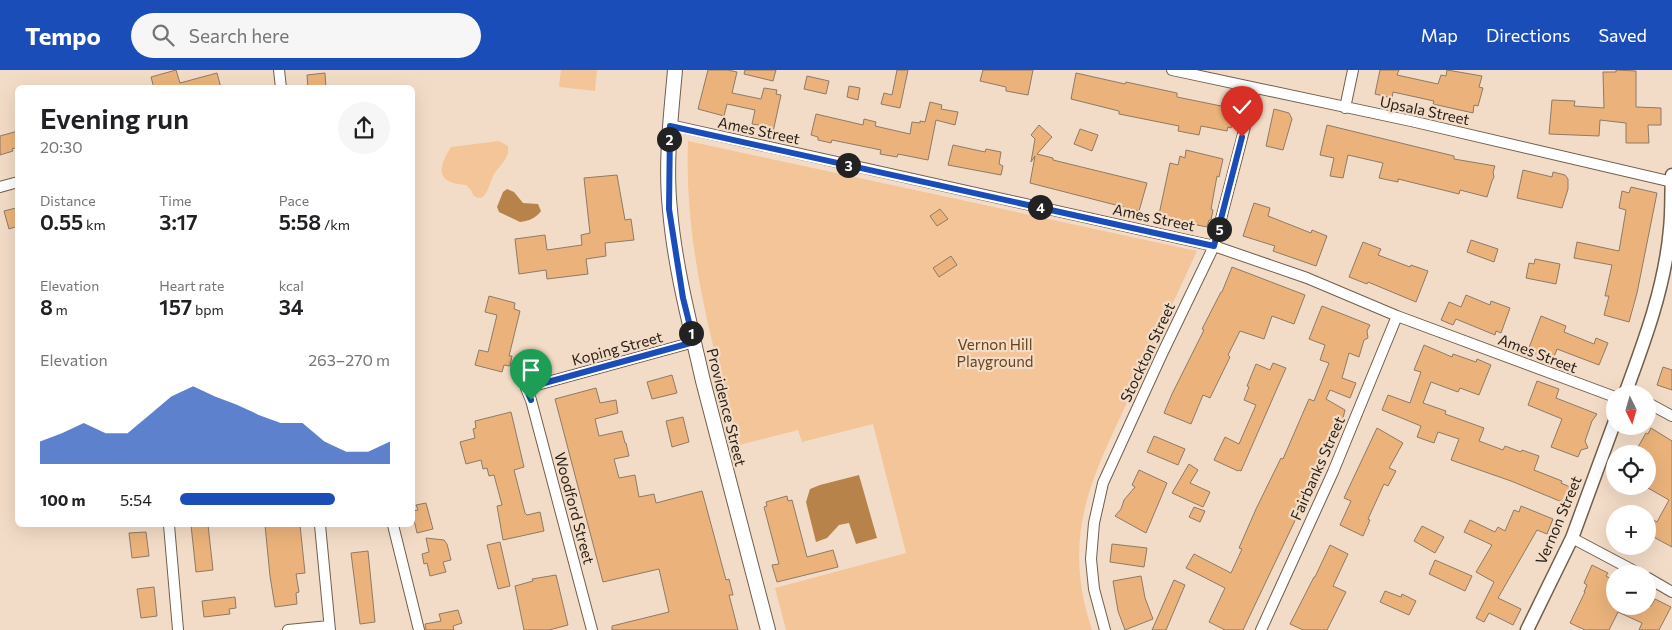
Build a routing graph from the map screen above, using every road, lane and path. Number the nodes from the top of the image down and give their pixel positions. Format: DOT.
graph roads {
  1 [pos="279,70"];
  2 [pos="675,70"];
  3 [pos="1172,70"];
  4 [pos="1353,70"];
  5 [pos="281,85"];
  6 [pos="1255,88"];
  7 [pos="1345,108"];
  8 [pos="670,126"];
  9 [pos="1672,175"];
  10 [pos="1672,182"];
  11 [pos="15,183"];
  12 [pos="0,187"];
  13 [pos="1214,246"];
  14 [pos="1397,316"];
  15 [pos="694,342"];
  16 [pos="1628,385"];
  17 [pos="529,395"];
  18 [pos="1606,395"];
  19 [pos="1656,407"];
  20 [pos="1672,416"];
  21 [pos="1610,435"];
  22 [pos="169,527"];
  23 [pos="320,527"];
  24 [pos="393,527"];
  25 [pos="1572,538"];
  26 [pos="1623,565"];
  27 [pos="1656,583"];
  28 [pos="1672,592"];
  29 [pos="330,628"];
  30 [pos="178,630"];
  31 [pos="288,630"];
  32 [pos="419,630"];
  33 [pos="592,630"];
  34 [pos="768,630"];
  35 [pos="1106,630"];
  36 [pos="1261,630"];
  37 [pos="1527,630"];
  1 -- 5 [label="street"];
  2 -- 8 [label="main road, Providence Street"];
  3 -- 6 [label="street, Upsala Street"];
  4 -- 7 [label="street"];
  6 -- 7 [label="street, Upsala Street"];
  6 -- 13 [label="street, Stockton Street"];
  7 -- 10 [label="street, Upsala Street"];
  8 -- 13 [label="street, Ames Street"];
  8 -- 15 [label="main road, Providence Street"];
  9 -- 10 [label="street"];
  10 -- 16 [label="street"];
  11 -- 12 [label="street"];
  13 -- 14 [label="street, Ames Street"];
  13 -- 35 [label="street, Stockton Street"];
  14 -- 18 [label="street, Ames Street"];
  14 -- 36 [label="street, Fairbanks Street"];
  15 -- 17 [label="street, Koping Street"];
  15 -- 34 [label="main road, Providence Street"];
  17 -- 33 [label="street, Woodford Street"];
  19 -- 20 [label="street"];
  21 -- 25 [label="street, Vernon Street"];
  22 -- 30 [label="street"];
  23 -- 29 [label="street"];
  24 -- 32 [label="street"];
  25 -- 26 [label="street"];
  25 -- 37 [label="street, Vernon Street"];
  27 -- 28 [label="street"];
  29 -- 31 [label="street"];
}
